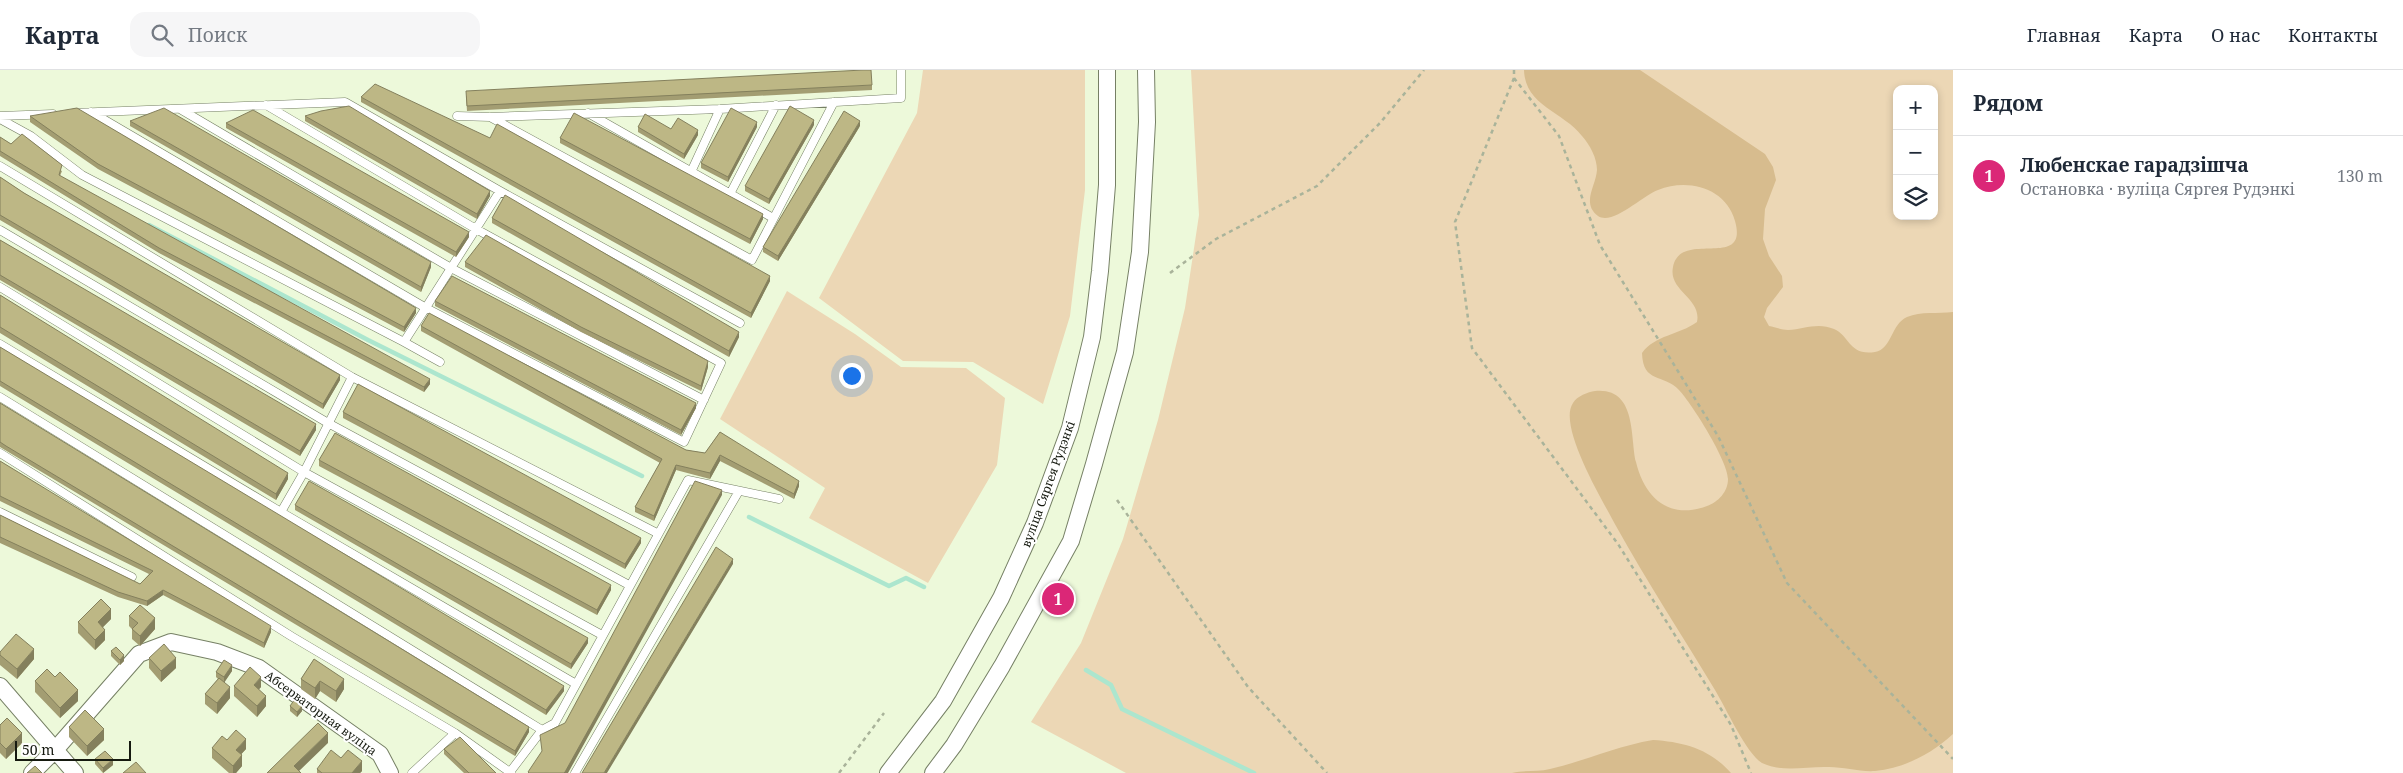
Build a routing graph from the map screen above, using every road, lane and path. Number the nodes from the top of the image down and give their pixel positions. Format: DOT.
graph roads {
  1 [pos="901,70"];
  2 [pos="1107,70"];
  3 [pos="1146,70"];
  4 [pos="1424,70"];
  5 [pos="1514,70"];
  6 [pos="1514,78"];
  7 [pos="834,102"];
  8 [pos="266,105"];
  9 [pos="776,105"];
  10 [pos="180,109"];
  11 [pos="720,109"];
  12 [pos="91,112"];
  13 [pos="587,113"];
  14 [pos="457,116"];
  15 [pos="0,117"];
  16 [pos="490,117"];
  17 [pos="0,166"];
  18 [pos="691,172"];
  19 [pos="500,191"];
  20 [pos="730,194"];
  21 [pos="773,218"];
  22 [pos="476,229"];
  23 [pos="0,230"];
  24 [pos="452,268"];
  25 [pos="1170,273"];
  26 [pos="0,287"];
  27 [pos="426,308"];
  28 [pos="740,323"];
  29 [pos="404,342"];
  30 [pos="0,344"];
  31 [pos="440,362"];
  32 [pos="352,377"];
  33 [pos="0,397"];
  34 [pos="704,400"];
  35 [pos="328,423"];
  36 [pos="0,453"];
  37 [pos="304,472"];
  38 [pos="739,491"];
  39 [pos="779,499"];
  40 [pos="1117,500"];
  41 [pos="0,512"];
  42 [pos="281,512"];
  43 [pos="657,533"];
  44 [pos="132,578"];
  45 [pos="629,585"];
  46 [pos="602,635"];
  47 [pos="576,684"];
  48 [pos="0,686"];
  49 [pos="884,713"];
  50 [pos="542,730"];
  51 [pos="456,733"];
  52 [pos="55,750"];
  53 [pos="1953,758"];
  54 [pos="510,772"];
  55 [pos="32,773"];
  56 [pos="75,773"];
  57 [pos="390,773"];
  58 [pos="412,773"];
  59 [pos="575,773"];
  60 [pos="839,773"];
  61 [pos="888,773"];
  62 [pos="933,773"];
  63 [pos="1327,773"];
  64 [pos="1751,773"];
  1 -- 7 [label="lane"];
  2 -- 61 [label="street, вуліца Сяргея Рудэнкі"];
  3 -- 62 [label="street"];
  4 -- 25 [label="path"];
  5 -- 6 [label="path"];
  6 -- 53 [label="path"];
  6 -- 64 [label="path"];
  7 -- 9 [label="lane"];
  7 -- 21 [label="lane"];
  8 -- 10 [label="lane"];
  8 -- 19 [label="lane"];
  8 -- 22 [label="lane"];
  9 -- 11 [label="lane"];
  9 -- 20 [label="lane"];
  10 -- 12 [label="lane"];
  10 -- 24 [label="lane"];
  11 -- 13 [label="lane"];
  11 -- 18 [label="lane"];
  12 -- 15 [label="lane"];
  12 -- 27 [label="lane"];
  13 -- 16 [label="lane"];
  13 -- 18 [label="lane"];
  14 -- 16 [label="lane"];
  15 -- 29 [label="lane"];
  16 -- 21 [label="lane"];
  17 -- 32 [label="lane"];
  18 -- 20 [label="lane"];
  19 -- 22 [label="lane"];
  19 -- 28 [label="lane"];
  20 -- 21 [label="lane"];
  22 -- 24 [label="lane"];
  22 -- 34 [label="lane"];
  23 -- 35 [label="lane"];
  24 -- 27 [label="lane"];
  24 -- 34 [label="lane"];
  26 -- 37 [label="lane"];
  27 -- 29 [label="lane"];
  27 -- 34 [label="lane"];
  29 -- 31 [label="lane"];
  30 -- 42 [label="lane"];
  32 -- 35 [label="lane"];
  32 -- 43 [label="lane"];
  33 -- 50 [label="lane"];
  35 -- 37 [label="lane"];
  35 -- 45 [label="lane"];
  36 -- 51 [label="lane"];
  37 -- 42 [label="lane"];
  37 -- 46 [label="lane"];
  38 -- 39 [label="lane"];
  38 -- 43 [label="lane"];
  38 -- 59 [label="lane"];
  40 -- 63 [label="path"];
  41 -- 44 [label="lane"];
  42 -- 47 [label="lane"];
  43 -- 45 [label="lane"];
  45 -- 46 [label="lane"];
  46 -- 47 [label="lane"];
  47 -- 50 [label="lane"];
  48 -- 52 [label="street"];
  49 -- 60 [label="path"];
  50 -- 54 [label="lane"];
  51 -- 54 [label="lane"];
  51 -- 58 [label="lane"];
  52 -- 55 [label="street, Абсерваторная вуліца"];
  52 -- 56 [label="street"];
  52 -- 57 [label="street, Абсерваторная вуліца"];
}
